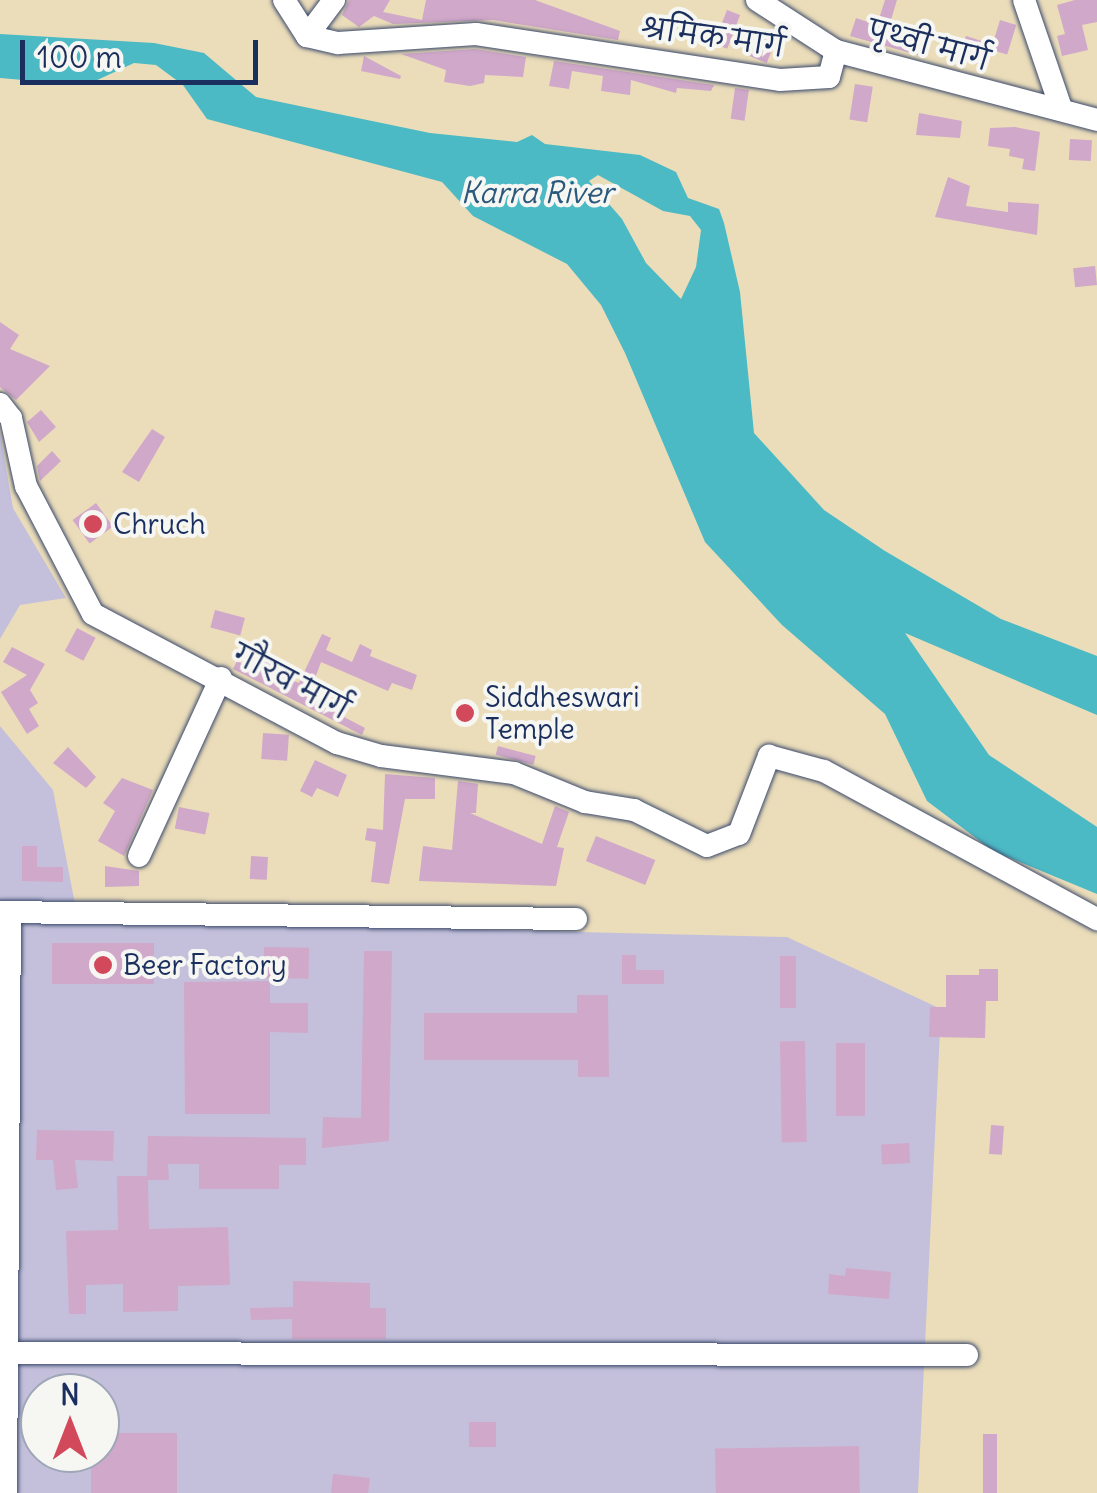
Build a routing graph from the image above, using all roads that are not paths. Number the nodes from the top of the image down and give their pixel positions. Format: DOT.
graph roads {
  1 [pos="284,0"];
  2 [pos="334,0"];
  3 [pos="757,0"];
  4 [pos="1024,0"];
  5 [pos="306,36"];
  6 [pos="836,51"];
  7 [pos="1062,108"];
  8 [pos="1097,120"];
  9 [pos="0,404"];
  10 [pos="220,678"];
  11 [pos="139,856"];
  12 [pos="5,912"];
  13 [pos="576,919"];
  14 [pos="1097,920"];
  15 [pos="4,1353"];
  16 [pos="967,1355"];
  17 [pos="3,1447"];
  18 [pos="6,1493"];
  1 -- 5 [label="street"];
  2 -- 5 [label="street"];
  3 -- 6 [label="street, पृथ्वी मार्ग"];
  4 -- 7 [label="street"];
  5 -- 6 [label="street, श्रमिक मार्ग"];
  6 -- 7 [label="street, पृथ्वी मार्ग"];
  7 -- 8 [label="street, पृथ्वी मार्ग"];
  9 -- 10 [label="street, गौरव मार्ग"];
  10 -- 11 [label="street"];
  10 -- 14 [label="street, गौरव मार्ग"];
  12 -- 13 [label="street"];
  12 -- 15 [label="street"];
  15 -- 16 [label="street"];
  15 -- 17 [label="street"];
  17 -- 18 [label="street"];
}
